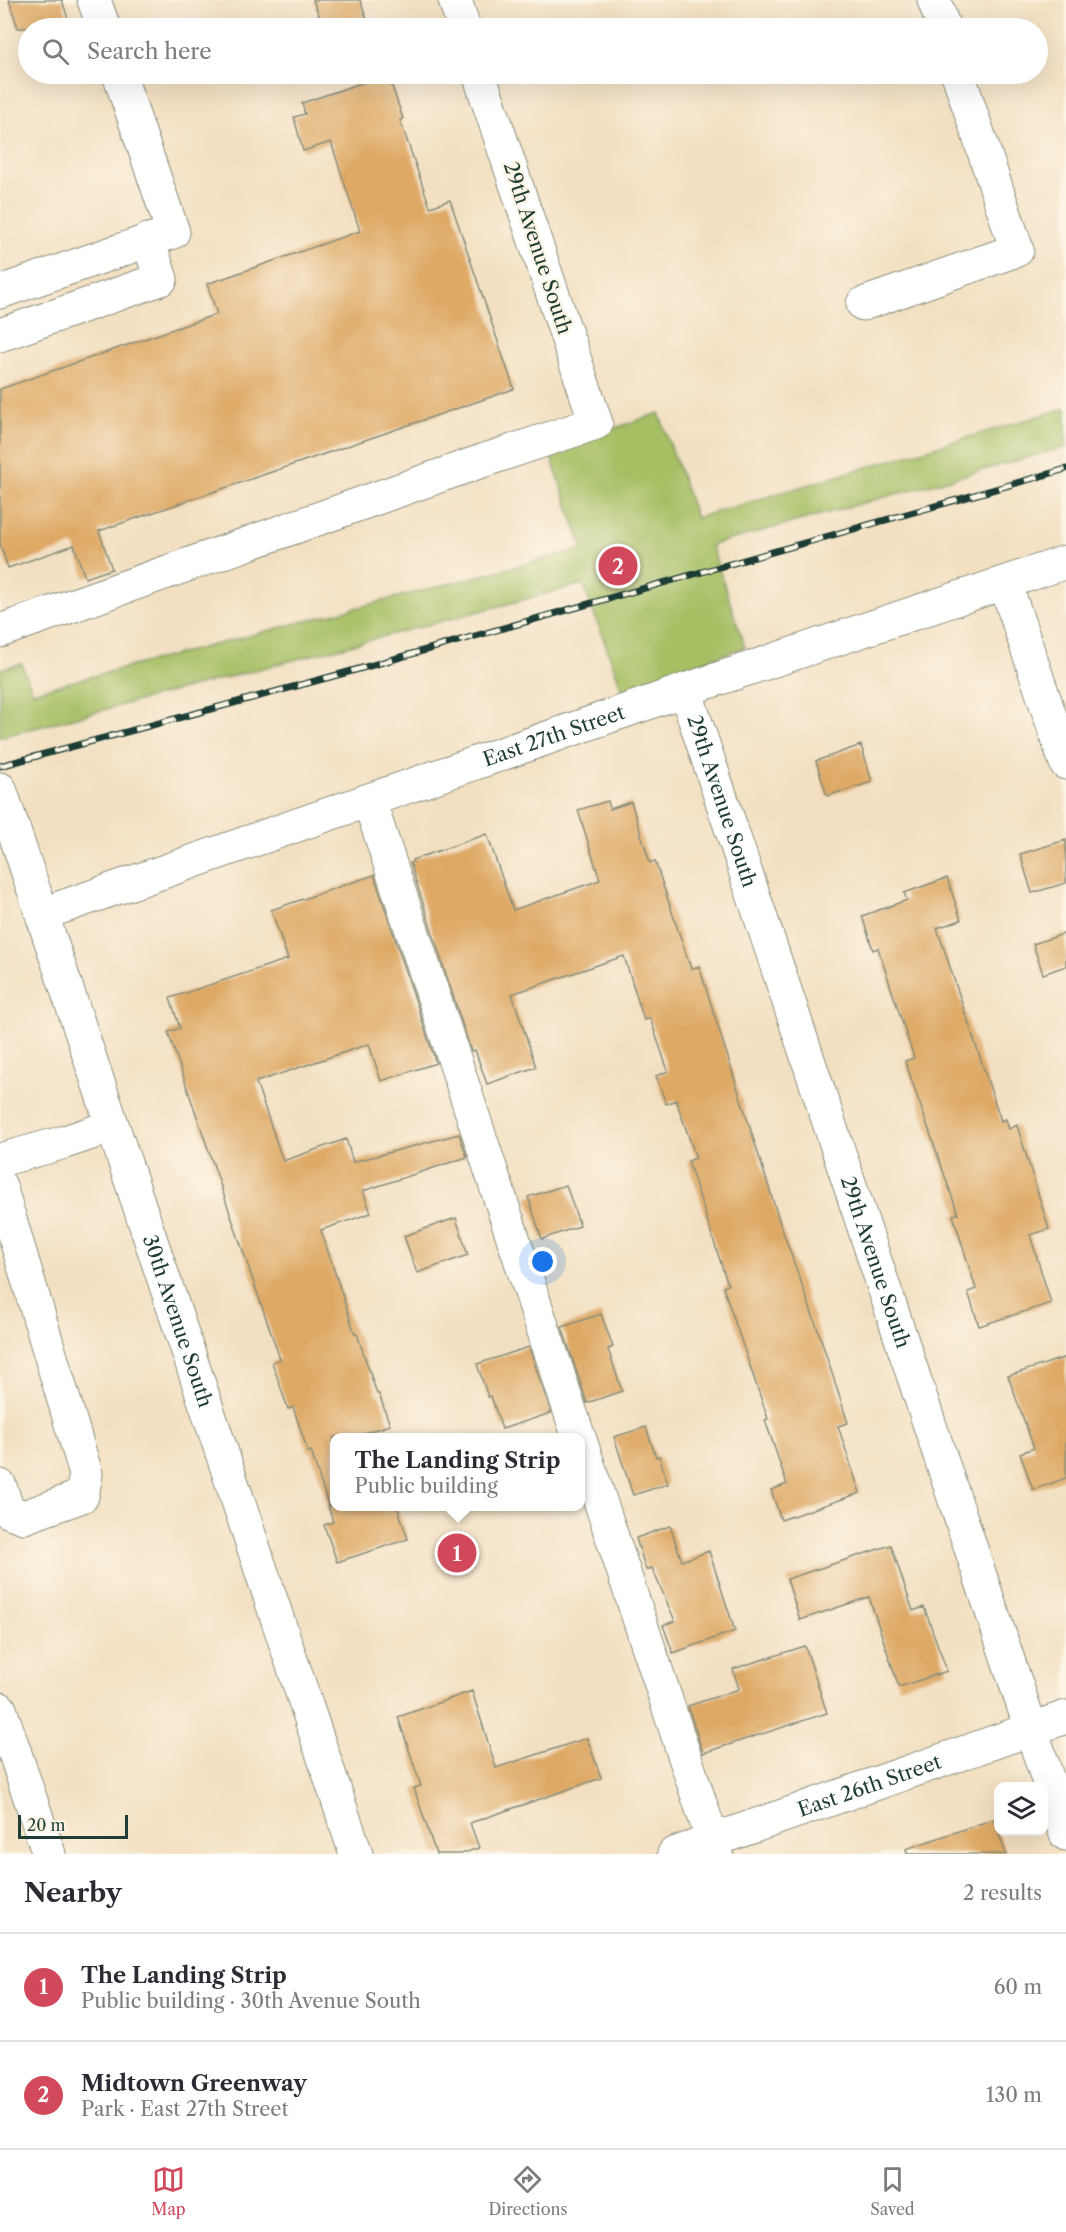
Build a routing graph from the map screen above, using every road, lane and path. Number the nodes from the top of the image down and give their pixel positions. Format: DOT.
graph roads {
  1 [pos="94,0"];
  2 [pos="454,0"];
  3 [pos="934,0"];
  4 [pos="100,18"];
  5 [pos="460,18"];
  6 [pos="940,18"];
  7 [pos="122,84"];
  8 [pos="482,84"];
  9 [pos="961,84"];
  10 [pos="148,240"];
  11 [pos="0,292"];
  12 [pos="863,304"];
  13 [pos="0,335"];
  14 [pos="1066,562"];
  15 [pos="1005,583"];
  16 [pos="0,631"];
  17 [pos="685,690"];
  18 [pos="1066,763"];
  19 [pos="0,789"];
  20 [pos="369,800"];
  21 [pos="42,914"];
  22 [pos="112,1126"];
  23 [pos="0,1160"];
  24 [pos="0,1186"];
  25 [pos="578,1433"];
  26 [pos="585,1454"];
  27 [pos="0,1486"];
  28 [pos="0,1709"];
  29 [pos="1066,1717"];
  30 [pos="1031,1730"];
  31 [pos="1066,1834"];
  32 [pos="715,1847"];
  33 [pos="49,1854"];
  34 [pos="356,1854"];
  35 [pos="674,1854"];
  1 -- 4 [label="street"];
  2 -- 5 [label="street"];
  3 -- 6 [label="street"];
  7 -- 10 [label="street"];
  8 -- 16 [label="street, 29th Avenue South"];
  9 -- 12 [label="street"];
  10 -- 11 [label="street"];
  10 -- 13 [label="street"];
  14 -- 15 [label="street, East 27th Street"];
  15 -- 17 [label="street, East 27th Street"];
  15 -- 18 [label="street"];
  17 -- 20 [label="street, East 27th Street"];
  17 -- 30 [label="street, 29th Avenue South"];
  19 -- 21 [label="street, 30th Avenue South"];
  20 -- 21 [label="street, East 27th Street"];
  20 -- 25 [label="street"];
  21 -- 22 [label="street, 30th Avenue South"];
  22 -- 23 [label="street"];
  22 -- 34 [label="street, 30th Avenue South"];
  24 -- 27 [label="street"];
  26 -- 32 [label="street"];
  28 -- 33 [label="street"];
  29 -- 30 [label="street, East 26th Street"];
  30 -- 31 [label="street, 29th Avenue South"];
  30 -- 32 [label="street, East 26th Street"];
  32 -- 35 [label="street, East 26th Street"];
}
